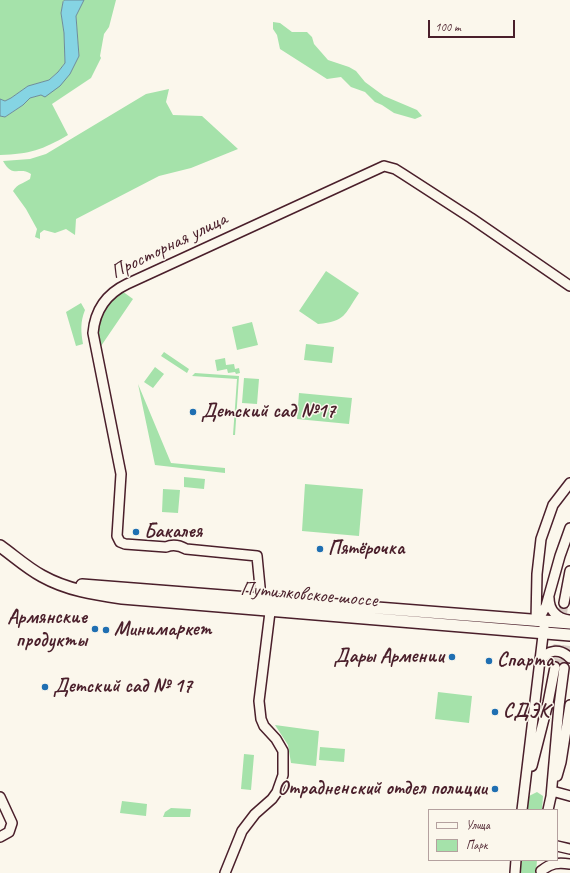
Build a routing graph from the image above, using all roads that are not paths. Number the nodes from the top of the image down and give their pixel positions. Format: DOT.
graph roads {
  1 [pos="570,286"];
  2 [pos="570,483"];
  3 [pos="570,528"];
  4 [pos="0,546"];
  5 [pos="570,571"];
  6 [pos="549,597"];
  7 [pos="564,603"];
  8 [pos="258,604"];
  9 [pos="271,606"];
  10 [pos="570,620"];
  11 [pos="538,623"];
  12 [pos="570,624"];
  13 [pos="570,635"];
  14 [pos="570,658"];
  15 [pos="540,663"];
  16 [pos="570,705"];
  17 [pos="552,794"];
  18 [pos="570,796"];
  19 [pos="0,797"];
  20 [pos="523,797"];
  21 [pos="522,809"];
  22 [pos="548,809"];
  23 [pos="0,837"];
  24 [pos="558,846"];
  25 [pos="570,849"];
  26 [pos="516,861"];
  27 [pos="542,861"];
  28 [pos="570,864"];
  29 [pos="541,872"];
  30 [pos="225,873"];
  31 [pos="515,873"];
  1 -- 8 [label="street, Просторная улица"];
  2 -- 11 [label="street"];
  3 -- 6 [label="street"];
  4 -- 8 [label="main road, Путилковское шоссе"];
  5 -- 7 [label="street"];
  6 -- 10 [label="street"];
  6 -- 11 [label="street"];
  8 -- 9 [label="main road, Путилковское шоссе"];
  9 -- 11 [label="main road, Путилковское шоссе"];
  9 -- 11 [label="main road, Путилковское шоссе"];
  9 -- 30 [label="street"];
  11 -- 12 [label="main road, Путилковское шоссе"];
  11 -- 13 [label="main road, Путилковское шоссе"];
  11 -- 15 [label="street"];
  14 -- 15 [label="street"];
  15 -- 20 [label="street"];
  16 -- 17 [label="street"];
  17 -- 18 [label="street"];
  17 -- 20 [label="street"];
  17 -- 22 [label="street"];
  19 -- 23 [label="street"];
  20 -- 21 [label="street"];
  24 -- 25 [label="street"];
  26 -- 31 [label="street"];
  27 -- 29 [label="street"];
  28 -- 29 [label="street"];
}
